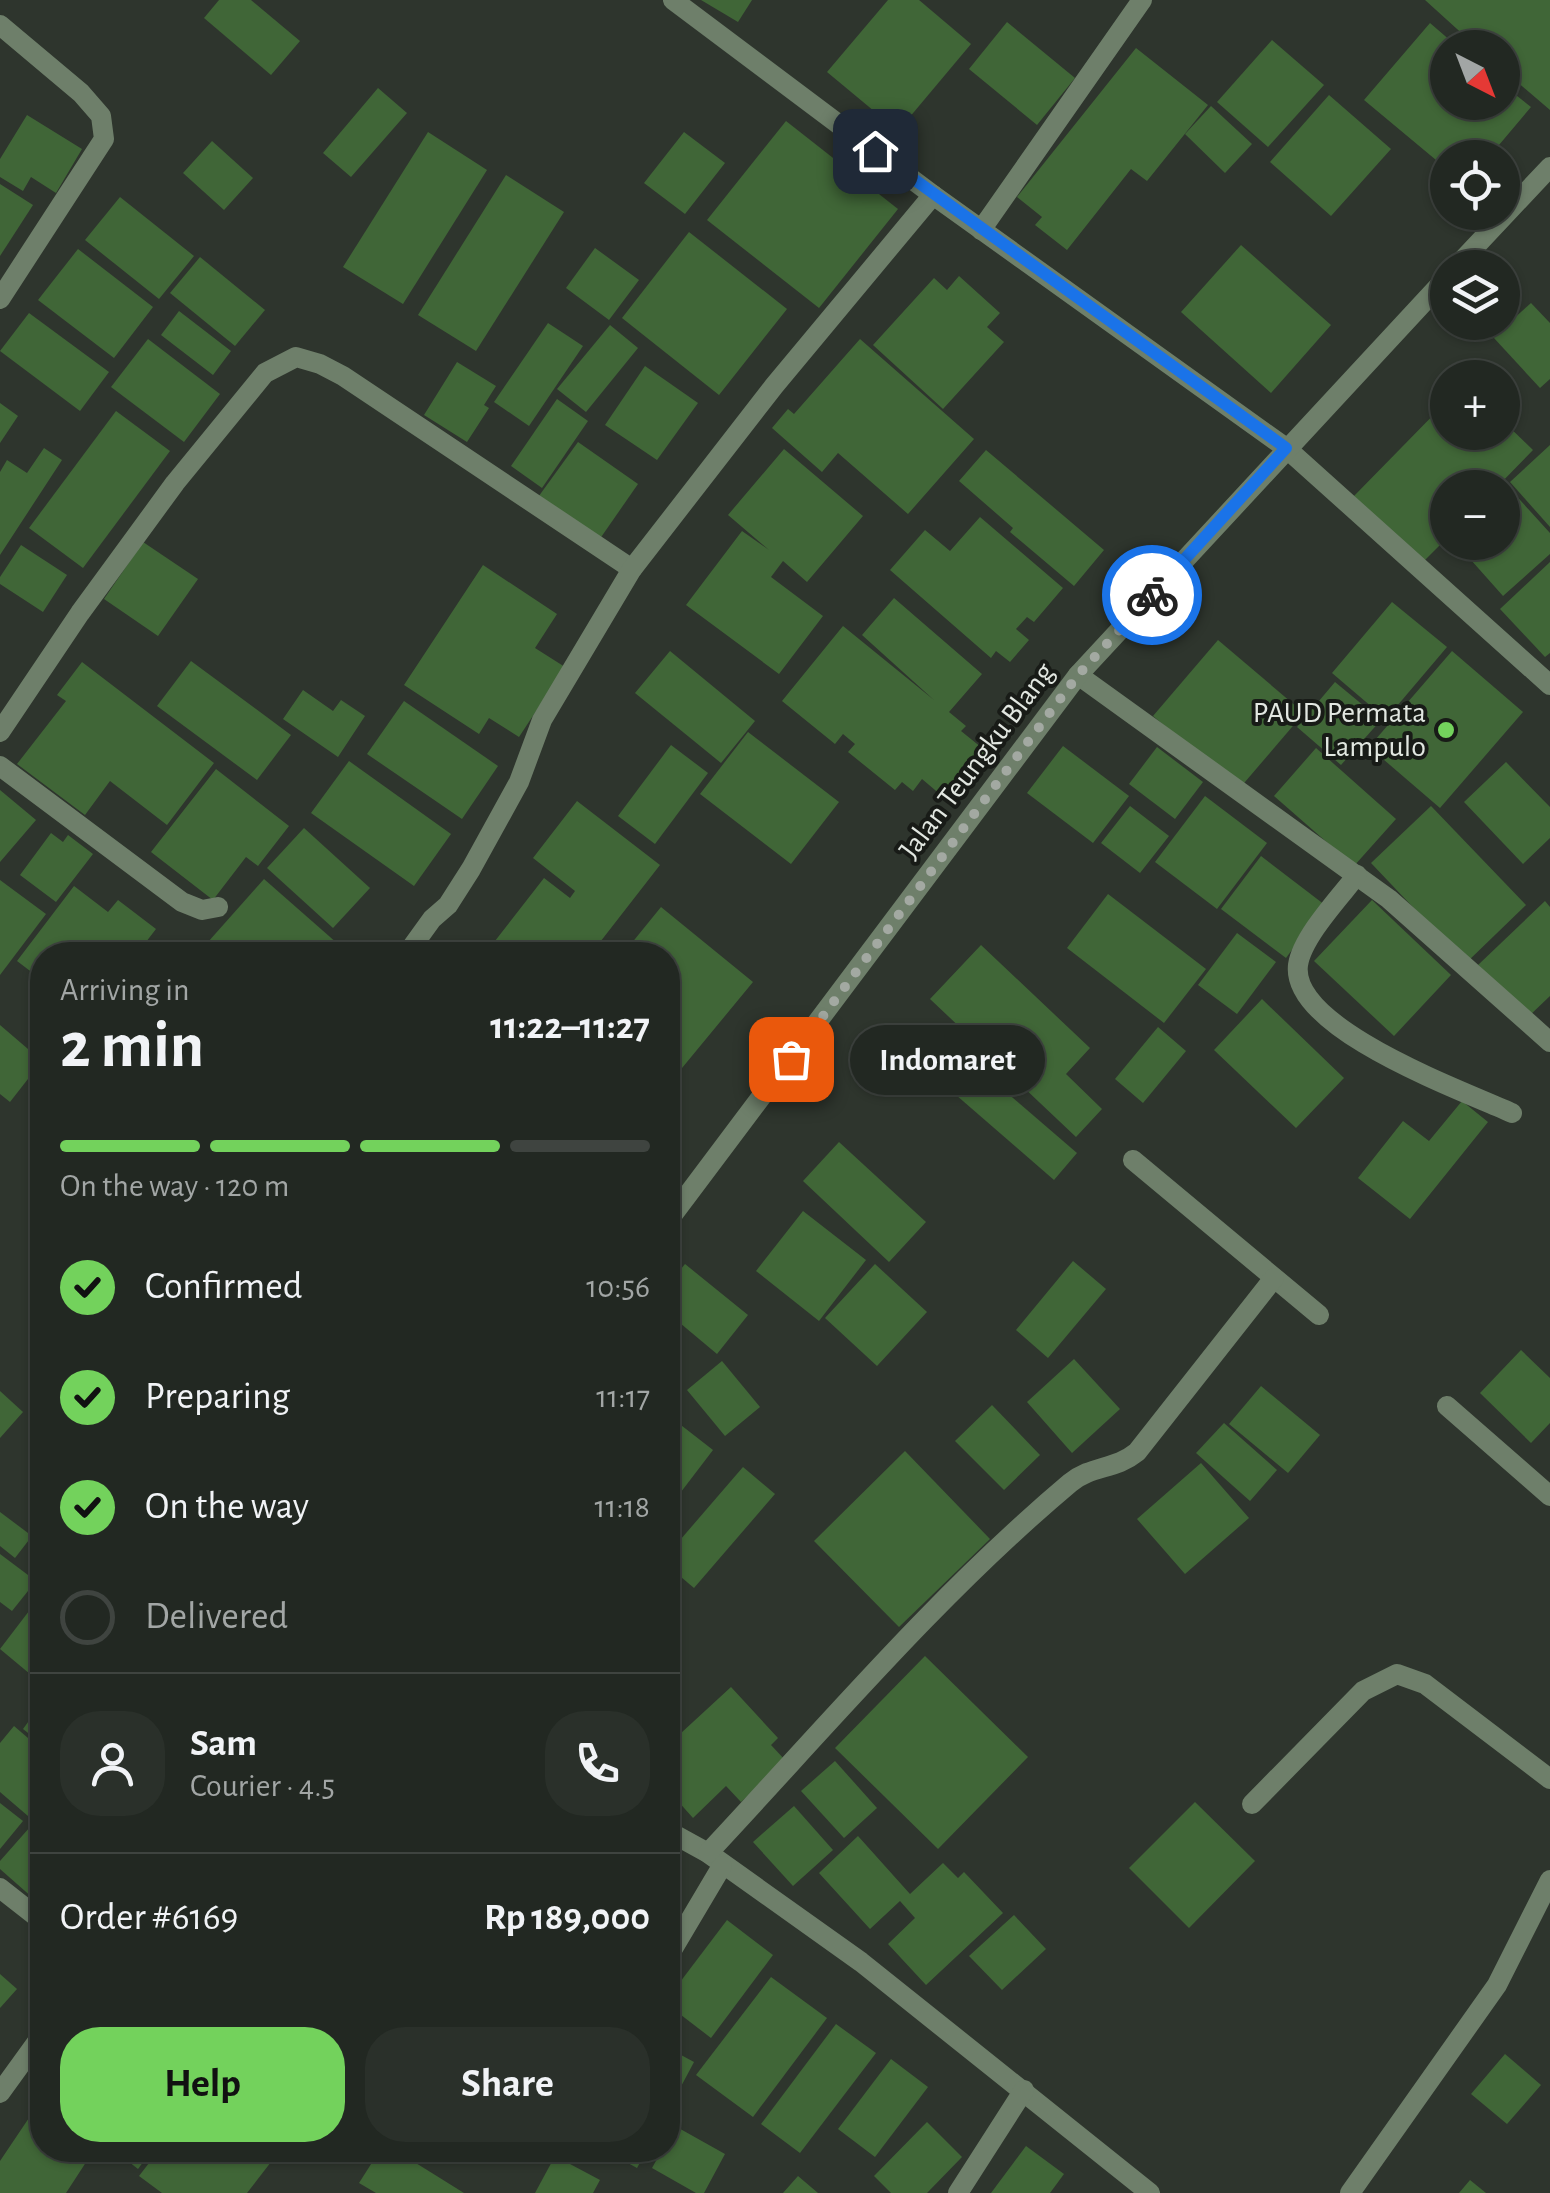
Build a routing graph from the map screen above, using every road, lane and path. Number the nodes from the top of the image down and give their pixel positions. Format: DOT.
graph roads {
  1 [pos="673,0"];
  2 [pos="1142,0"];
  3 [pos="0,26"];
  4 [pos="1550,167"];
  5 [pos="933,194"];
  6 [pos="982,230"];
  7 [pos="1472,250"];
  8 [pos="1430,295"];
  9 [pos="0,299"];
  10 [pos="1286,448"];
  11 [pos="632,569"];
  12 [pos="1078,675"];
  13 [pos="1550,685"];
  14 [pos="0,732"];
  15 [pos="0,766"];
  16 [pos="1357,874"];
  17 [pos="218,907"];
  18 [pos="415,942"];
  19 [pos="1550,1042"];
  20 [pos="1512,1112"];
  21 [pos="1132,1160"];
  22 [pos="680,1205"];
  23 [pos="1274,1278"];
  24 [pos="1320,1315"];
  25 [pos="1447,1406"];
  26 [pos="1550,1496"];
  27 [pos="1550,1779"];
  28 [pos="1252,1804"];
  29 [pos="680,1838"];
  30 [pos="715,1860"];
  31 [pos="1550,1880"];
  32 [pos="0,1888"];
  33 [pos="30,1912"];
  34 [pos="680,1932"];
  35 [pos="30,2052"];
  36 [pos="1024,2090"];
  37 [pos="0,2093"];
  38 [pos="958,2193"];
  39 [pos="1150,2193"];
  40 [pos="1350,2193"];
  1 -- 5 [label="street"];
  2 -- 6 [label="street"];
  3 -- 9 [label="street"];
  4 -- 7 [label="street"];
  5 -- 6 [label="street"];
  5 -- 11 [label="street"];
  6 -- 10 [label="street"];
  8 -- 10 [label="street, Jalan Teungku Blang"];
  10 -- 12 [label="street, Jalan Teungku Blang"];
  10 -- 13 [label="street"];
  11 -- 14 [label="street"];
  11 -- 18 [label="street"];
  12 -- 16 [label="street"];
  12 -- 22 [label="street, Jalan Teungku Blang"];
  15 -- 17 [label="street"];
  16 -- 19 [label="street"];
  16 -- 20 [label="street"];
  21 -- 23 [label="street"];
  23 -- 24 [label="street"];
  23 -- 30 [label="street"];
  25 -- 26 [label="street"];
  27 -- 28 [label="street"];
  29 -- 30 [label="street"];
  30 -- 34 [label="street"];
  30 -- 36 [label="street"];
  31 -- 40 [label="street"];
  32 -- 33 [label="street"];
  35 -- 37 [label="street"];
  36 -- 38 [label="street"];
  36 -- 39 [label="street"];
}
